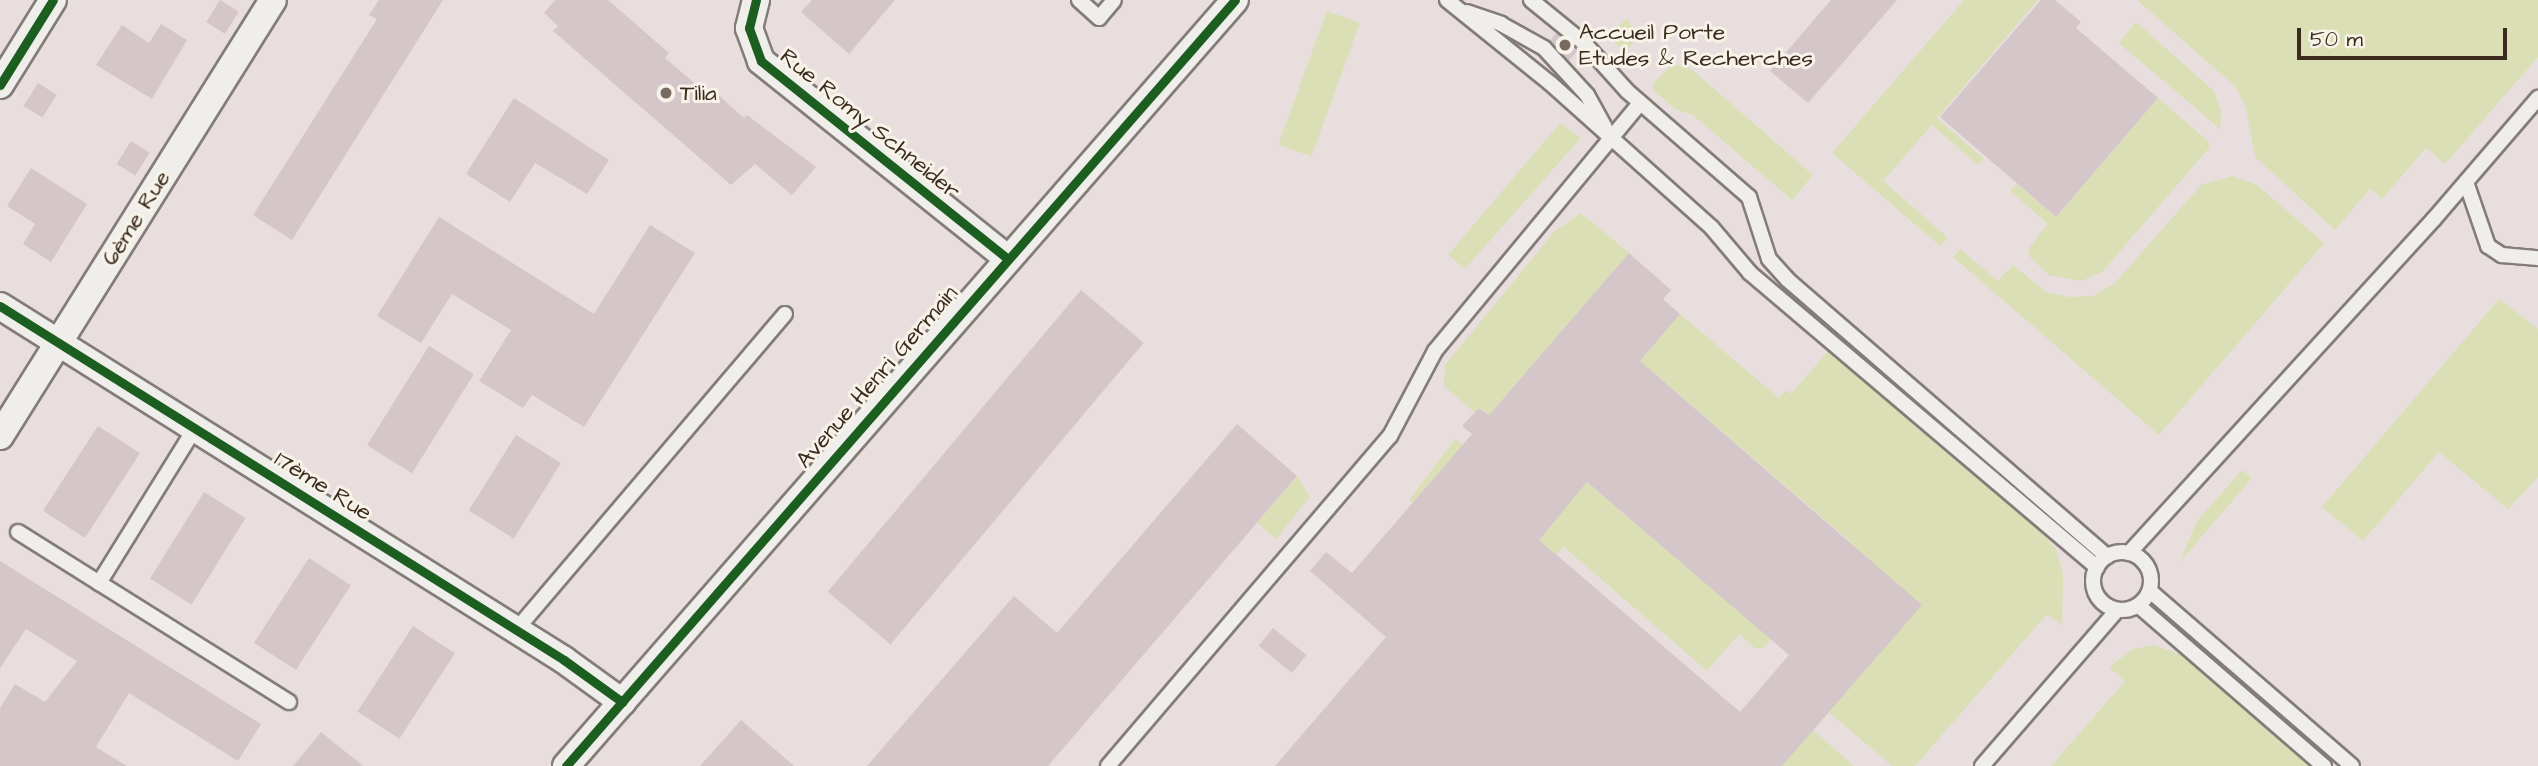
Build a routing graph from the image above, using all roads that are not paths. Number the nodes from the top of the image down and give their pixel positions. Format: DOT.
graph roads {
  1 [pos="53,0"];
  2 [pos="273,0"];
  3 [pos="756,0"];
  4 [pos="1079,0"];
  5 [pos="1114,0"];
  6 [pos="1531,0"];
  7 [pos="1452,4"];
  8 [pos="1226,5"];
  9 [pos="0,85"];
  10 [pos="2538,98"];
  11 [pos="1640,103"];
  12 [pos="1611,138"];
  13 [pos="2466,182"];
  14 [pos="1006,257"];
  15 [pos="2538,258"];
  16 [pos="0,306"];
  17 [pos="785,314"];
  18 [pos="58,343"];
  19 [pos="195,428"];
  20 [pos="0,436"];
  21 [pos="18,532"];
  22 [pos="2130,553"];
  23 [pos="2102,561"];
  24 [pos="99,583"];
  25 [pos="2150,591"];
  26 [pos="2139,606"];
  27 [pos="2117,610"];
  28 [pos="516,630"];
  29 [pos="289,702"];
  30 [pos="622,702"];
  31 [pos="566,766"];
  32 [pos="1108,766"];
  33 [pos="1982,766"];
  34 [pos="2324,766"];
  35 [pos="2352,766"];
  1 -- 9 [label="street"];
  2 -- 18 [label="street, 6ème Rue"];
  3 -- 14 [label="street, Rue Romy Schneider"];
  4 -- 5 [label="lane"];
  6 -- 11 [label="lane"];
  7 -- 12 [label="lane"];
  7 -- 12 [label="lane"];
  8 -- 14 [label="street, Avenue Henri Germain"];
  10 -- 13 [label="lane"];
  11 -- 12 [label="lane"];
  11 -- 23 [label="lane"];
  12 -- 23 [label="lane"];
  12 -- 32 [label="lane"];
  13 -- 15 [label="lane"];
  13 -- 22 [label="lane"];
  14 -- 30 [label="street, Avenue Henri Germain"];
  16 -- 18 [label="street, 17ème Rue"];
  17 -- 28 [label="lane"];
  18 -- 19 [label="street, 17ème Rue"];
  18 -- 20 [label="street, 6ème Rue"];
  19 -- 24 [label="lane"];
  19 -- 28 [label="street, 17ème Rue"];
  21 -- 24 [label="lane"];
  22 -- 23 [label="lane"];
  22 -- 25 [label="lane"];
  23 -- 27 [label="lane"];
  24 -- 29 [label="lane"];
  25 -- 26 [label="lane"];
  25 -- 35 [label="lane"];
  26 -- 27 [label="lane"];
  26 -- 34 [label="lane"];
  27 -- 33 [label="lane"];
  28 -- 30 [label="street, 17ème Rue"];
  30 -- 31 [label="street, Avenue Henri Germain"];
}
